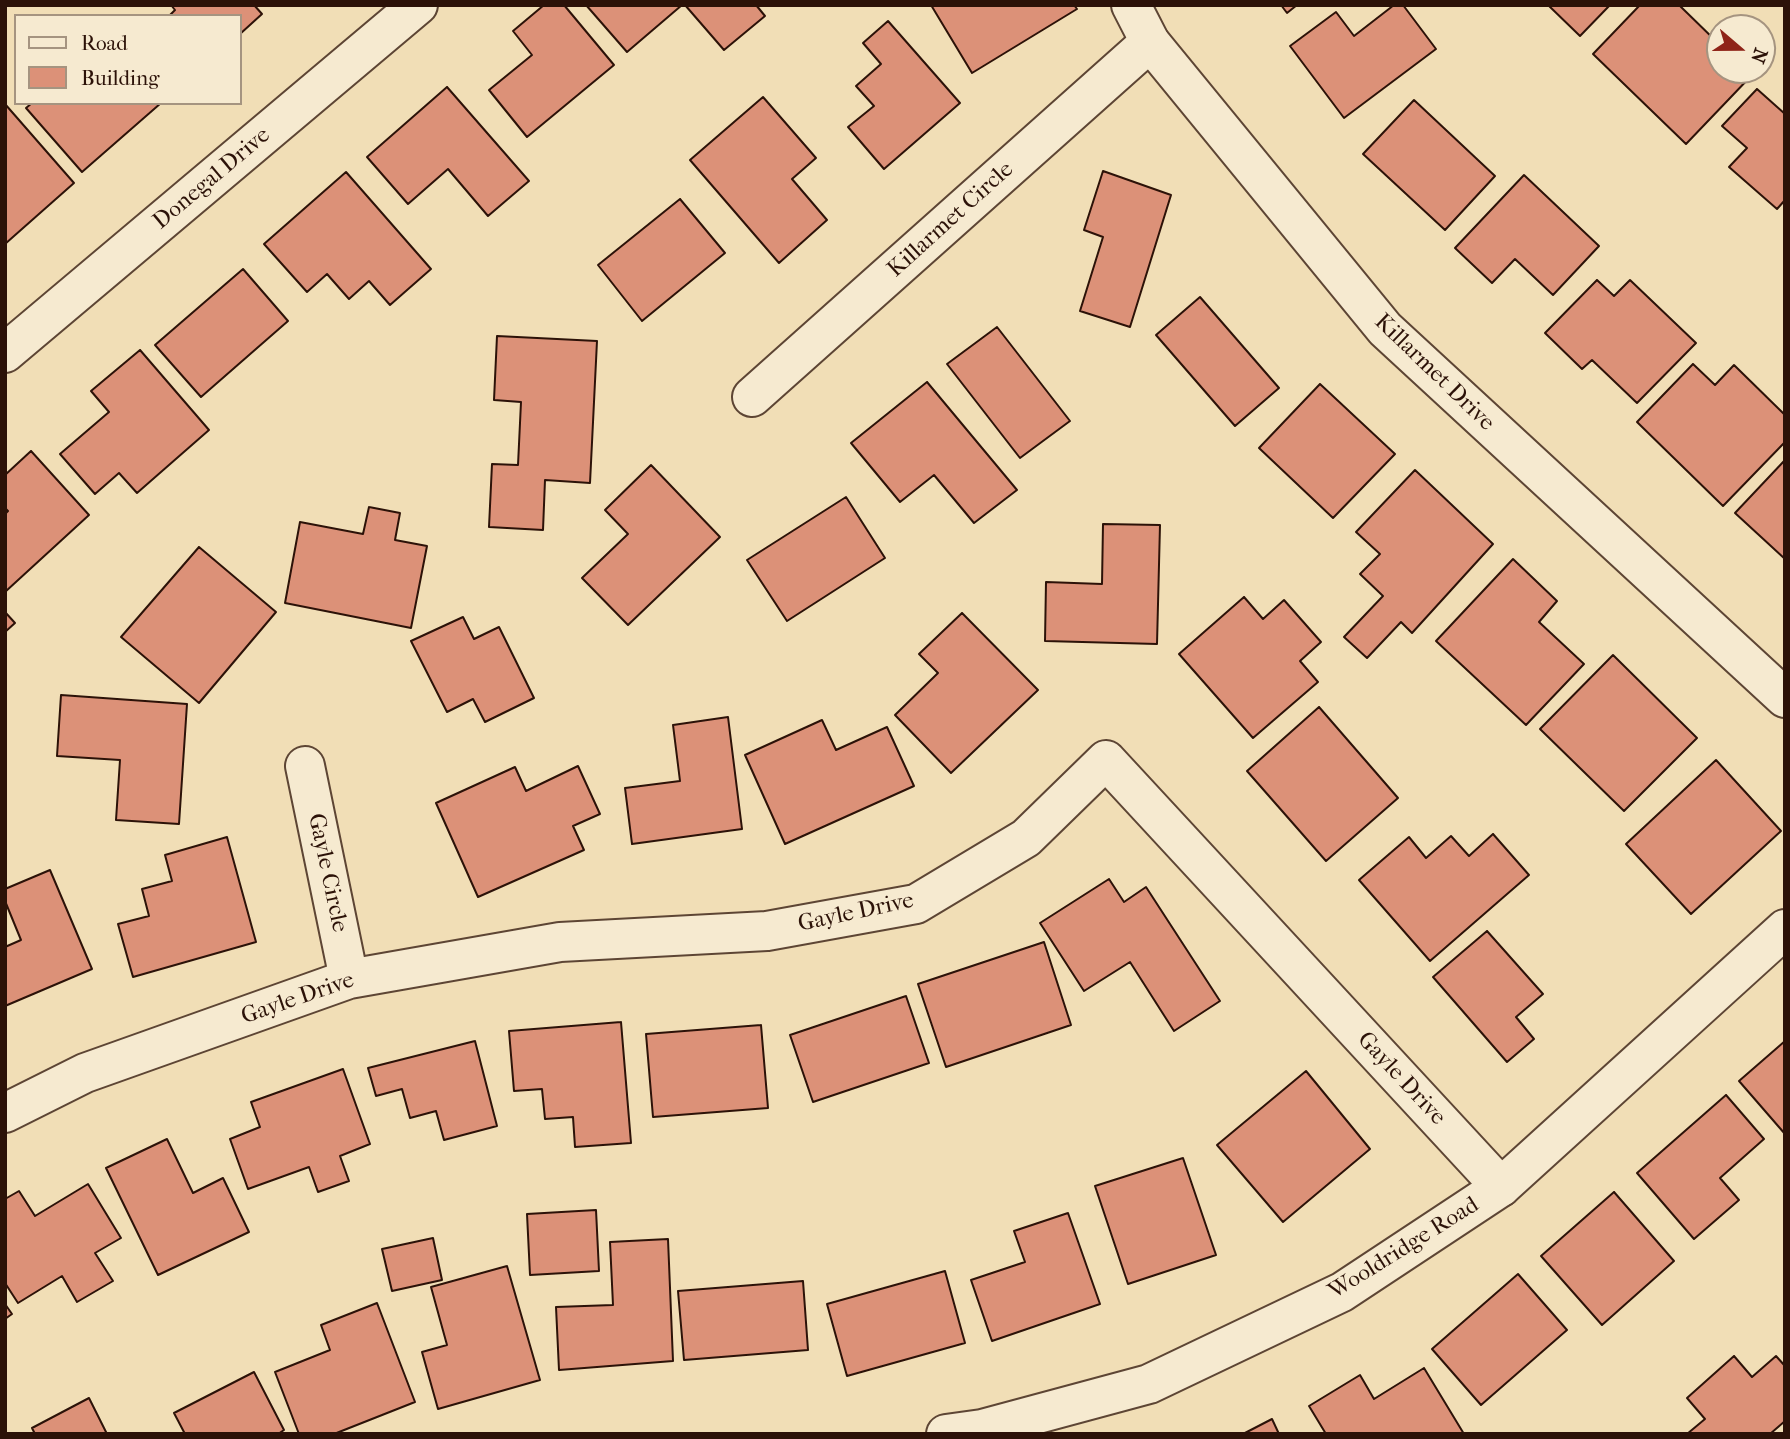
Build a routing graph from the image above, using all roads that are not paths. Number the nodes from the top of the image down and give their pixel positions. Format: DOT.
graph roads {
  1 [pos="418,5"];
  2 [pos="1131,5"];
  3 [pos="1150,42"];
  4 [pos="5,353"];
  5 [pos="752,397"];
  6 [pos="1785,698"];
  7 [pos="305,766"];
  8 [pos="1785,929"];
  9 [pos="349,979"];
  10 [pos="5,1113"];
  11 [pos="1501,1187"];
  12 [pos="946,1434"];
  1 -- 4 [label="street, Donegal Drive"];
  2 -- 3 [label="street, Killarmet Drive"];
  3 -- 5 [label="street, Killarmet Circle"];
  3 -- 6 [label="street, Killarmet Drive"];
  7 -- 9 [label="street, Gayle Circle"];
  8 -- 11 [label="street, Wooldridge Road"];
  9 -- 10 [label="street, Gayle Drive"];
  9 -- 11 [label="street, Gayle Drive"];
  11 -- 12 [label="street, Wooldridge Road"];
}
